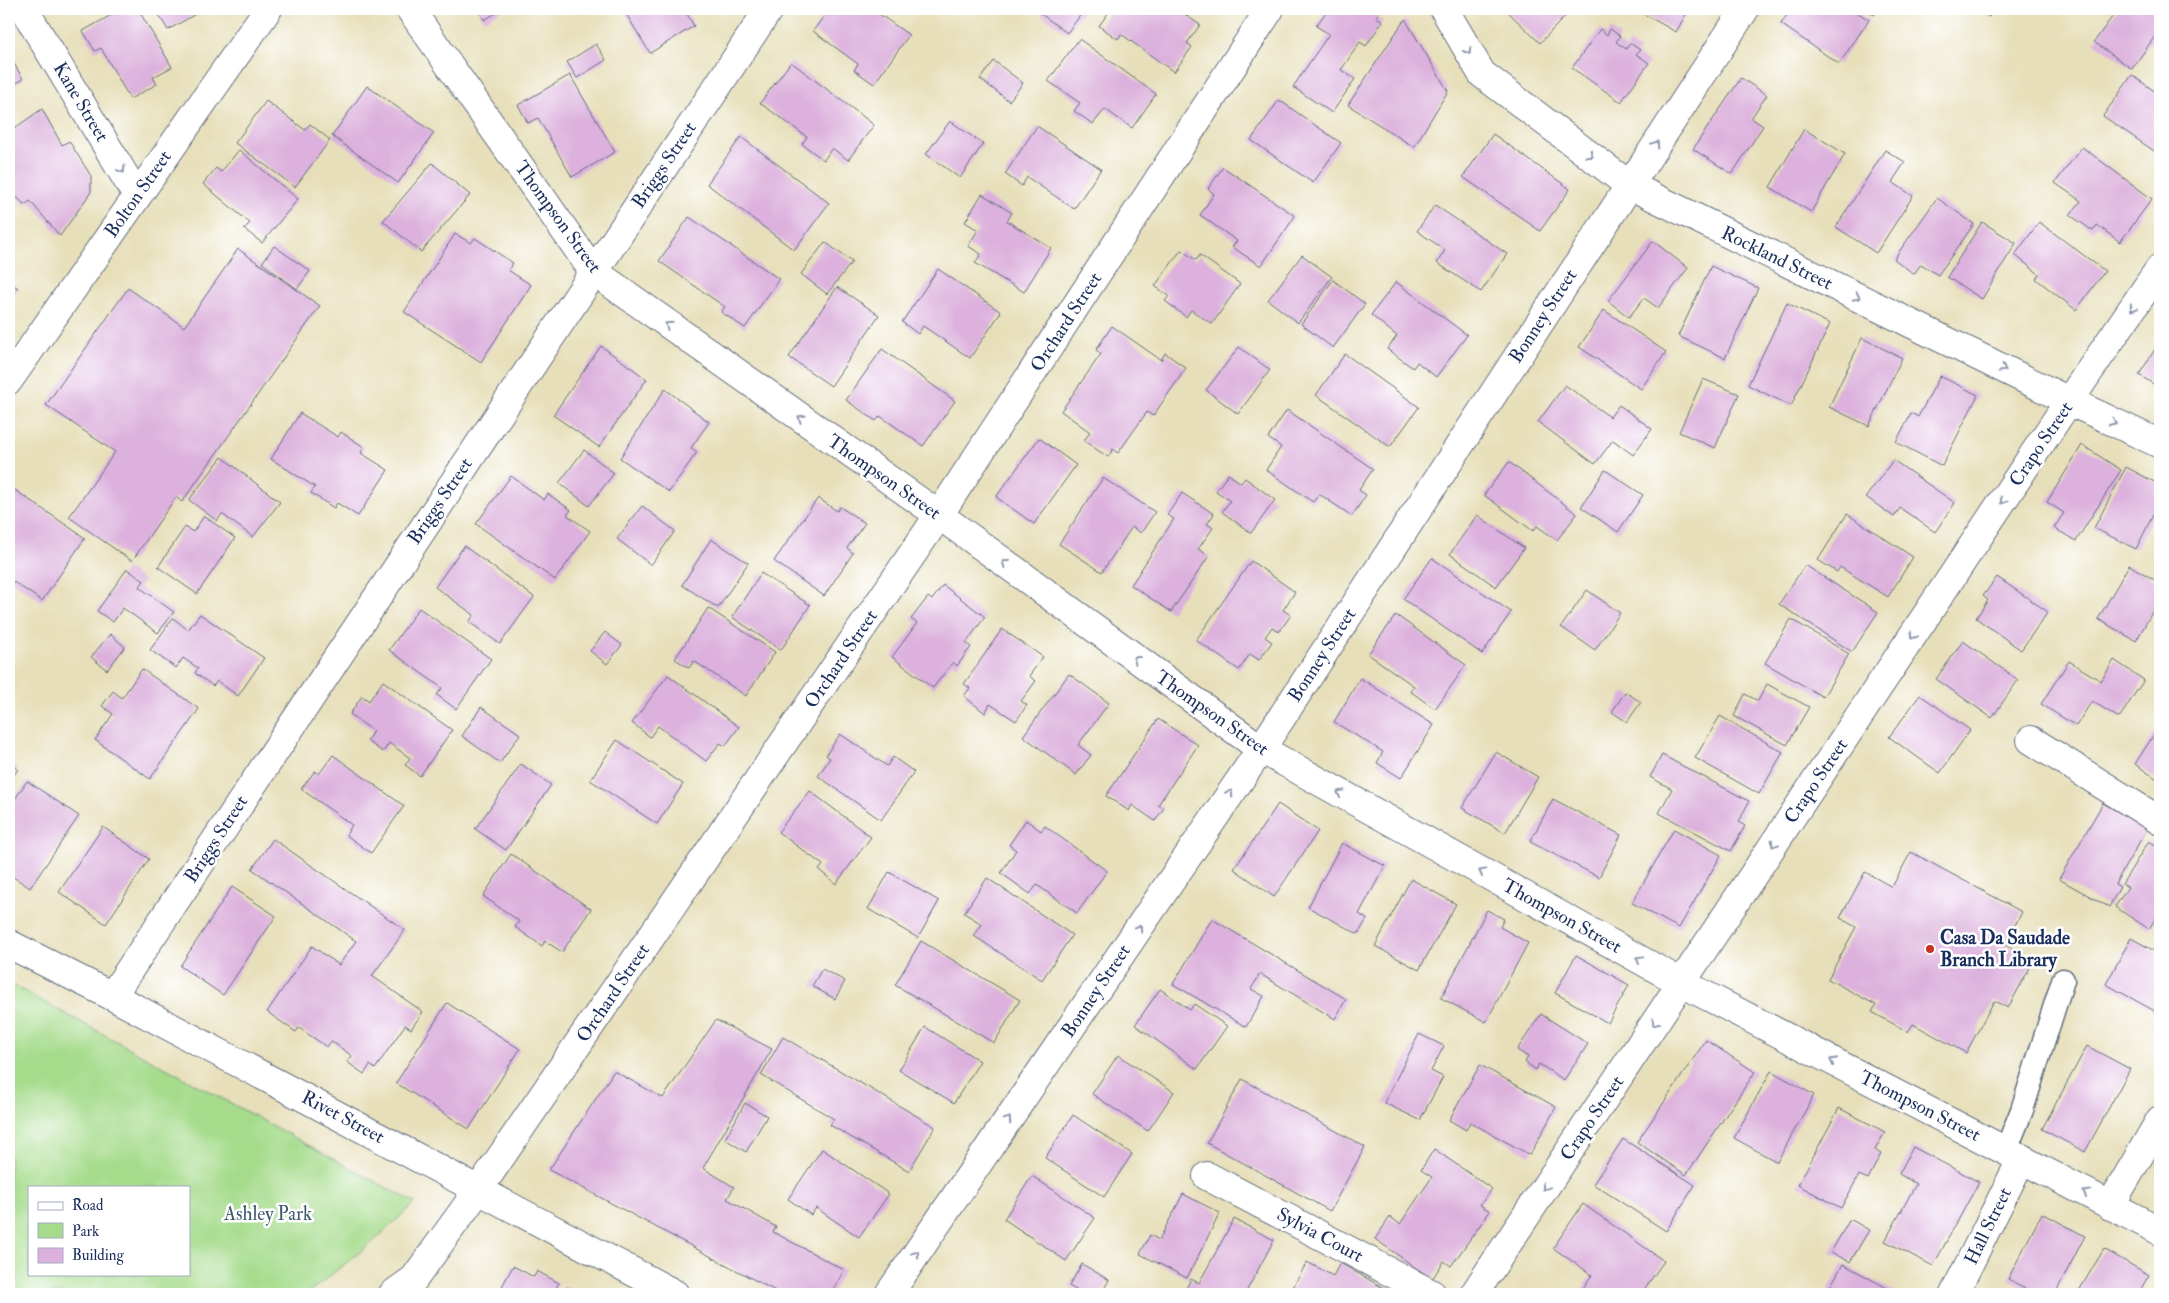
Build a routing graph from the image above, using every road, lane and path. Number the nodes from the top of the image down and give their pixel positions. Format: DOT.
graph roads {
  1 [pos="24,9"];
  2 [pos="268,9"];
  3 [pos="410,9"];
  4 [pos="769,9"];
  5 [pos="1270,9"];
  6 [pos="1444,9"];
  7 [pos="1746,9"];
  8 [pos="1629,185"];
  9 [pos="137,196"];
  10 [pos="2160,268"];
  11 [pos="593,271"];
  12 [pos="9,380"];
  13 [pos="2069,401"];
  14 [pos="2160,444"];
  15 [pos="939,516"];
  16 [pos="2032,740"];
  17 [pos="1260,749"];
  18 [pos="2160,821"];
  19 [pos="9,944"];
  20 [pos="2063,980"];
  21 [pos="1682,983"];
  22 [pos="112,996"];
  23 [pos="2160,1120"];
  24 [pos="2014,1154"];
  25 [pos="1207,1176"];
  26 [pos="479,1189"];
  27 [pos="2110,1206"];
  28 [pos="2160,1231"];
  29 [pos="393,1294"];
  30 [pos="675,1294"];
  31 [pos="889,1294"];
  32 [pos="1432,1294"];
  33 [pos="1474,1294"];
  34 [pos="1954,1294"];
  1 -- 9 [label="street, Kane Street, one-way"];
  2 -- 9 [label="street, Bolton Street"];
  3 -- 11 [label="street, Thompson Street"];
  4 -- 11 [label="street, Briggs Street"];
  5 -- 15 [label="street, Orchard Street"];
  6 -- 8 [label="street, Rockland Street, one-way"];
  8 -- 7 [label="street, Bonney Street, one-way"];
  8 -- 13 [label="street, Rockland Street, one-way"];
  8 -- 17 [label="street, Bonney Street"];
  9 -- 12 [label="street, Bolton Street"];
  10 -- 13 [label="street, Crapo Street, one-way"];
  15 -- 11 [label="street, Thompson Street, one-way"];
  11 -- 22 [label="street, Briggs Street"];
  13 -- 14 [label="street, Rockland Street, one-way"];
  13 -- 21 [label="street, Crapo Street, one-way"];
  17 -- 15 [label="street, Thompson Street, one-way"];
  15 -- 26 [label="street, Orchard Street"];
  16 -- 18 [label="street"];
  21 -- 17 [label="street, Thompson Street, one-way"];
  31 -- 17 [label="street, Bonney Street, one-way"];
  19 -- 22 [label="street, Rivet Street"];
  20 -- 24 [label="lane"];
  24 -- 21 [label="street, Thompson Street, one-way"];
  21 -- 33 [label="street, Crapo Street, one-way"];
  22 -- 26 [label="street, Rivet Street"];
  23 -- 27 [label="street"];
  27 -- 24 [label="street, Thompson Street, one-way"];
  24 -- 34 [label="street, Hall Street"];
  25 -- 32 [label="street, Sylvia Court"];
  26 -- 29 [label="street, Orchard Street"];
  26 -- 30 [label="street, Rivet Street"];
  27 -- 28 [label="street, Thompson Street"];
}
